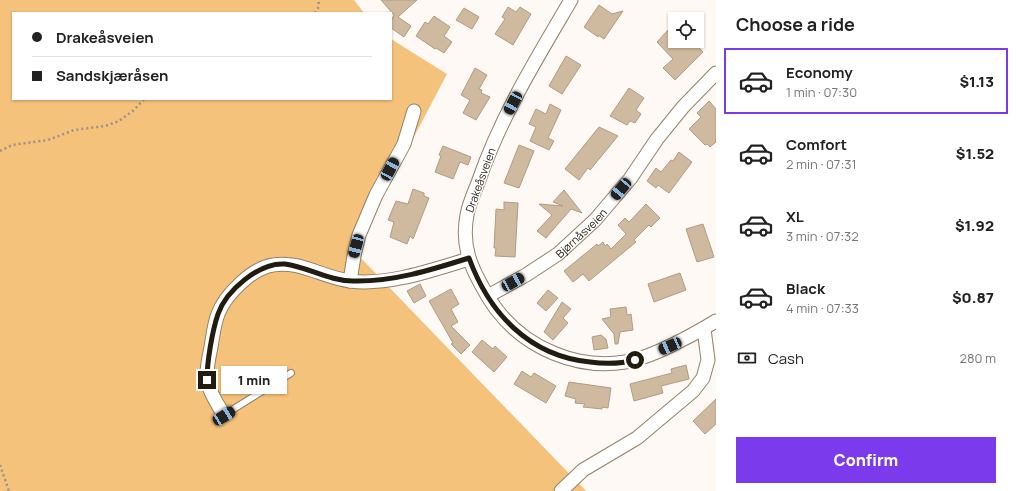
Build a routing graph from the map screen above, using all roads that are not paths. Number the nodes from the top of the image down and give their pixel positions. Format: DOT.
graph roads {
  1 [pos="571,0"];
  2 [pos="716,73"];
  3 [pos="414,111"];
  4 [pos="469,258"];
  5 [pos="350,281"];
  6 [pos="488,296"];
  7 [pos="716,321"];
  8 [pos="704,329"];
  9 [pos="291,373"];
  10 [pos="224,416"];
  11 [pos="561,491"];
  1 -- 4 [label="street, Drakeåsveien"];
  2 -- 6 [label="street, Bjørnåsveien"];
  3 -- 5 [label="street"];
  4 -- 5 [label="street"];
  4 -- 6 [label="street, Drakeåsveien"];
  5 -- 10 [label="street"];
  6 -- 8 [label="street, Drakeåsveien"];
  7 -- 8 [label="street, Drakeåsveien"];
  8 -- 11 [label="street"];
  9 -- 10 [label="lane"];
}
